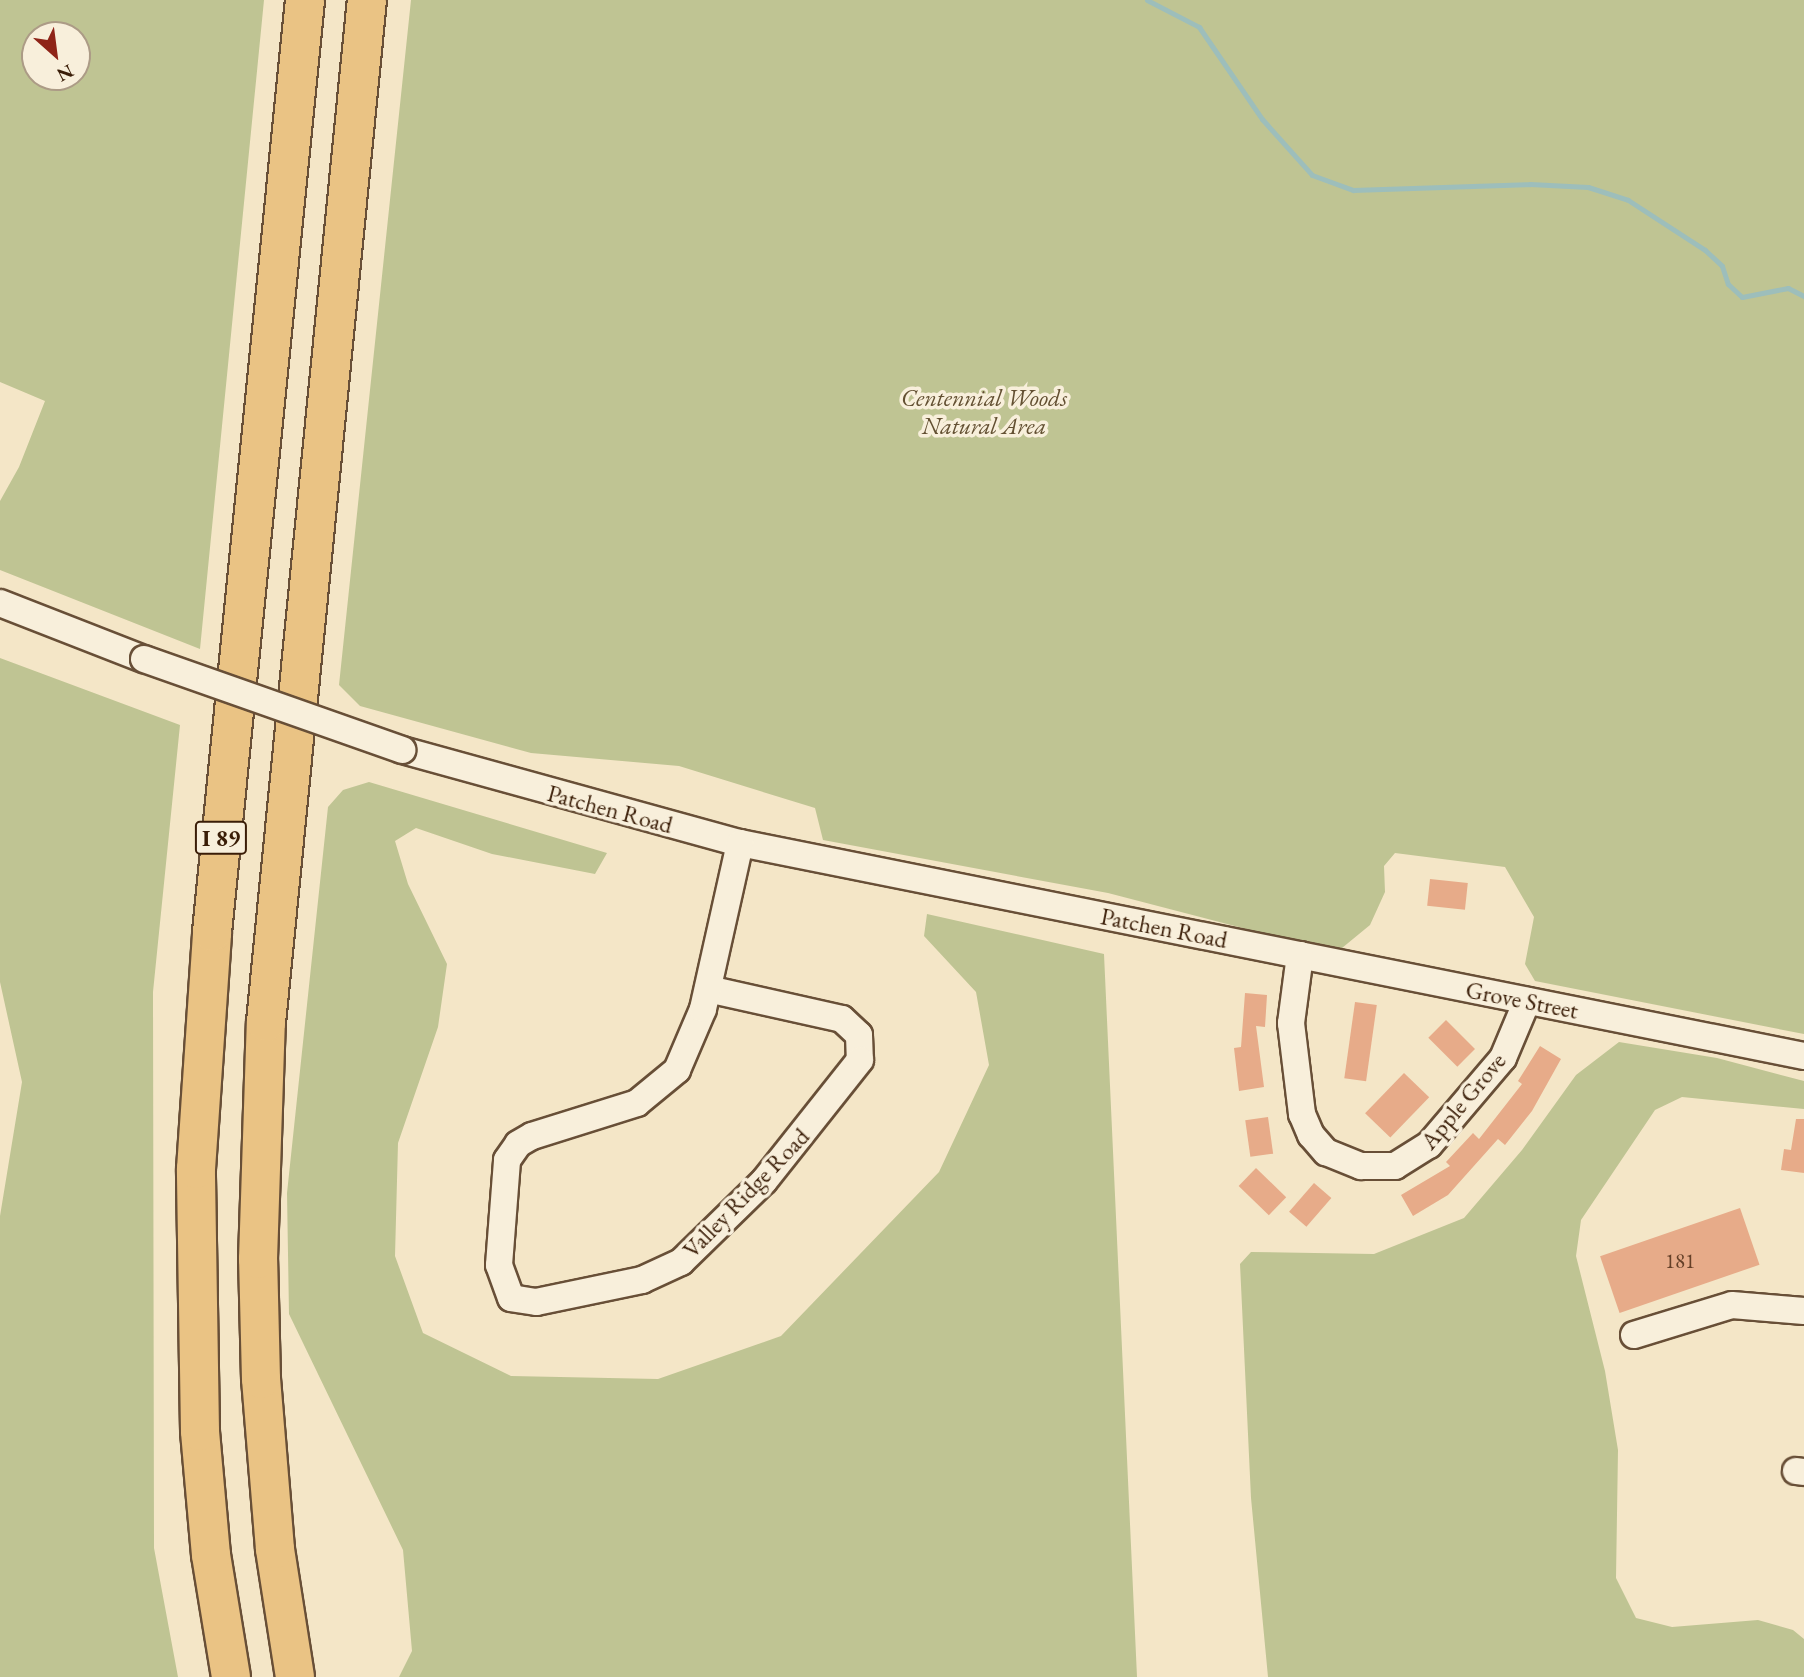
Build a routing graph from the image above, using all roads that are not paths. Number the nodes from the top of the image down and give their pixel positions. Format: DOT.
graph roads {
  1 [pos="305,0"];
  2 [pos="367,0"];
  3 [pos="0,603"];
  4 [pos="740,843"];
  5 [pos="1240,943"];
  6 [pos="1300,956"];
  7 [pos="708,989"];
  8 [pos="1527,1001"];
  9 [pos="1804,1056"];
  10 [pos="1804,1311"];
  11 [pos="1634,1335"];
  12 [pos="231,1677"];
  13 [pos="295,1677"];
  1 -- 12 [label="highway, I 89"];
  2 -- 13 [label="highway, I 89"];
  3 -- 4 [label="street, Patchen Road, bridge"];
  4 -- 5 [label="street, Patchen Road"];
  4 -- 7 [label="street, Valley Ridge Road"];
  5 -- 6 [label="street, Grove Street"];
  6 -- 8 [label="street, Grove Street"];
  6 -- 8 [label="street, Apple Grove"];
  7 -- 7 [label="street, Valley Ridge Road"];
  8 -- 9 [label="street, Grove Street"];
  10 -- 11 [label="street"];
}
